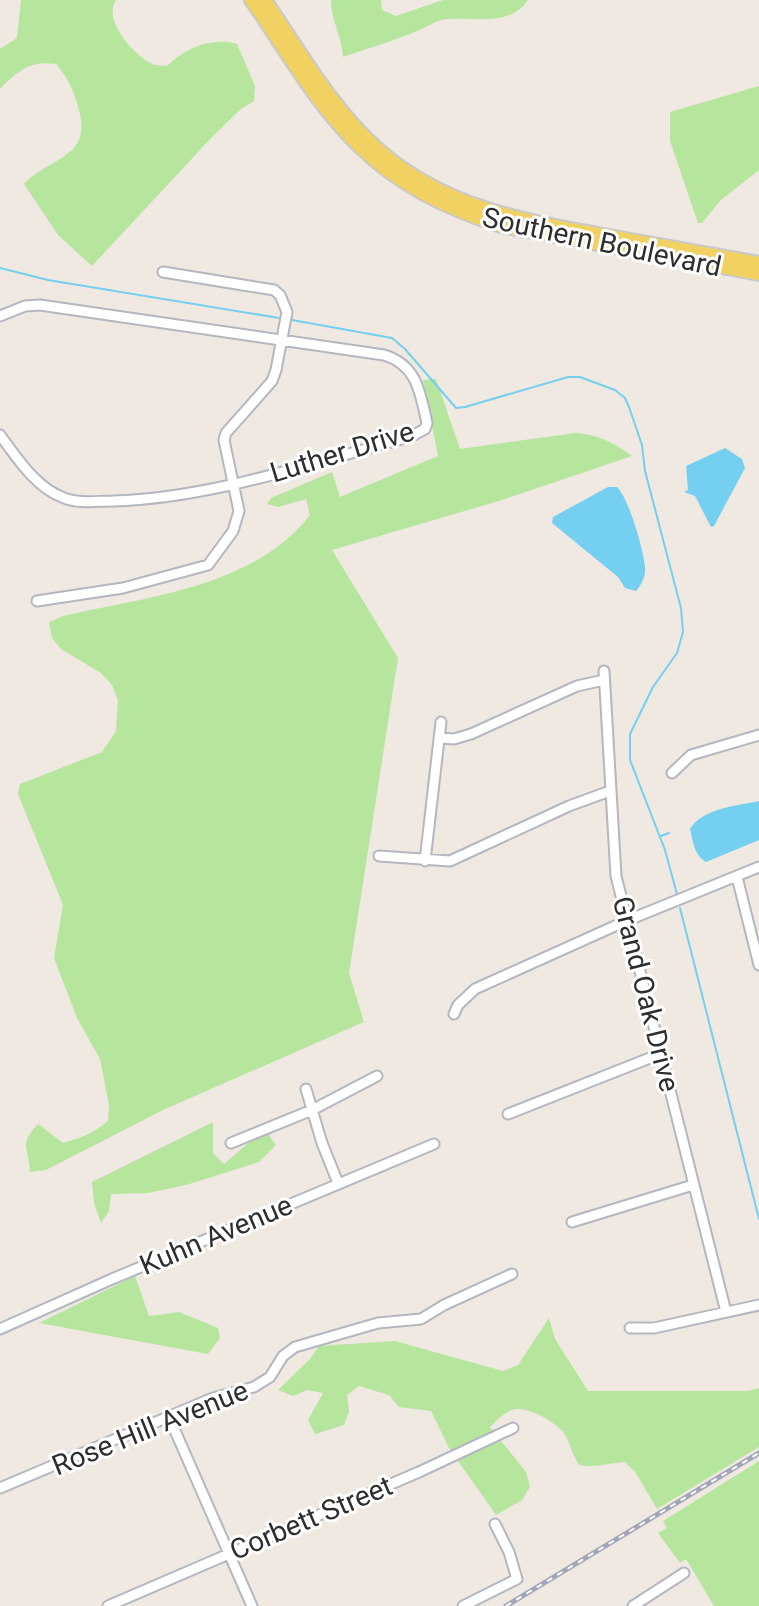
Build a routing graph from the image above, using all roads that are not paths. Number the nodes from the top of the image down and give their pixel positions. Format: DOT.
graph roads {
  1 [pos="251,0"];
  2 [pos="265,0"];
  3 [pos="759,263"];
  4 [pos="163,272"];
  5 [pos="759,274"];
  6 [pos="0,316"];
  7 [pos="282,340"];
  8 [pos="0,435"];
  9 [pos="235,482"];
  10 [pos="37,601"];
  11 [pos="441,722"];
  12 [pos="759,735"];
  13 [pos="440,738"];
  14 [pos="672,773"];
  15 [pos="610,791"];
  16 [pos="379,856"];
  17 [pos="425,861"];
  18 [pos="759,867"];
  19 [pos="737,877"];
  20 [pos="626,921"];
  21 [pos="759,965"];
  22 [pos="454,1014"];
  23 [pos="660,1054"];
  24 [pos="377,1076"];
  25 [pos="306,1089"];
  26 [pos="312,1110"];
  27 [pos="508,1114"];
  28 [pos="231,1143"];
  29 [pos="434,1144"];
  30 [pos="338,1183"];
  31 [pos="693,1185"];
  32 [pos="572,1222"];
  33 [pos="512,1274"];
  34 [pos="759,1305"];
  35 [pos="726,1312"];
  36 [pos="630,1328"];
  37 [pos="0,1329"];
  38 [pos="169,1417"];
  39 [pos="513,1428"];
  40 [pos="0,1488"];
  41 [pos="495,1524"];
  42 [pos="229,1554"];
  43 [pos="684,1573"];
  44 [pos="108,1606"];
  45 [pos="252,1606"];
  46 [pos="463,1606"];
  47 [pos="633,1606"];
  1 -- 5 [label="main road, Southern Boulevard"];
  2 -- 3 [label="main road, Southern Boulevard"];
  4 -- 7 [label="street"];
  6 -- 7 [label="street, Luther Drive"];
  7 -- 9 [label="street"];
  7 -- 9 [label="street, Luther Drive"];
  8 -- 9 [label="street, Luther Drive"];
  9 -- 10 [label="street"];
  11 -- 13 [label="street"];
  12 -- 14 [label="street"];
  13 -- 15 [label="street, Grand Oak Drive"];
  13 -- 17 [label="street"];
  15 -- 17 [label="street"];
  15 -- 20 [label="street, Grand Oak Drive"];
  16 -- 17 [label="street"];
  18 -- 19 [label="street"];
  19 -- 20 [label="street"];
  19 -- 21 [label="street"];
  20 -- 22 [label="street"];
  20 -- 23 [label="street, Grand Oak Drive"];
  23 -- 27 [label="street"];
  23 -- 31 [label="street, Grand Oak Drive"];
  24 -- 26 [label="street"];
  25 -- 26 [label="street"];
  26 -- 28 [label="street"];
  26 -- 30 [label="street"];
  29 -- 30 [label="street, Kuhn Avenue"];
  30 -- 37 [label="street, Kuhn Avenue"];
  31 -- 32 [label="street"];
  31 -- 35 [label="street, Grand Oak Drive"];
  33 -- 38 [label="street, Rose Hill Avenue"];
  34 -- 35 [label="street"];
  35 -- 36 [label="street"];
  38 -- 40 [label="street, Rose Hill Avenue"];
  38 -- 42 [label="street"];
  39 -- 42 [label="street, Corbett Street"];
  41 -- 46 [label="street"];
  42 -- 44 [label="street, Corbett Street"];
  42 -- 45 [label="street"];
  43 -- 47 [label="street"];
}
